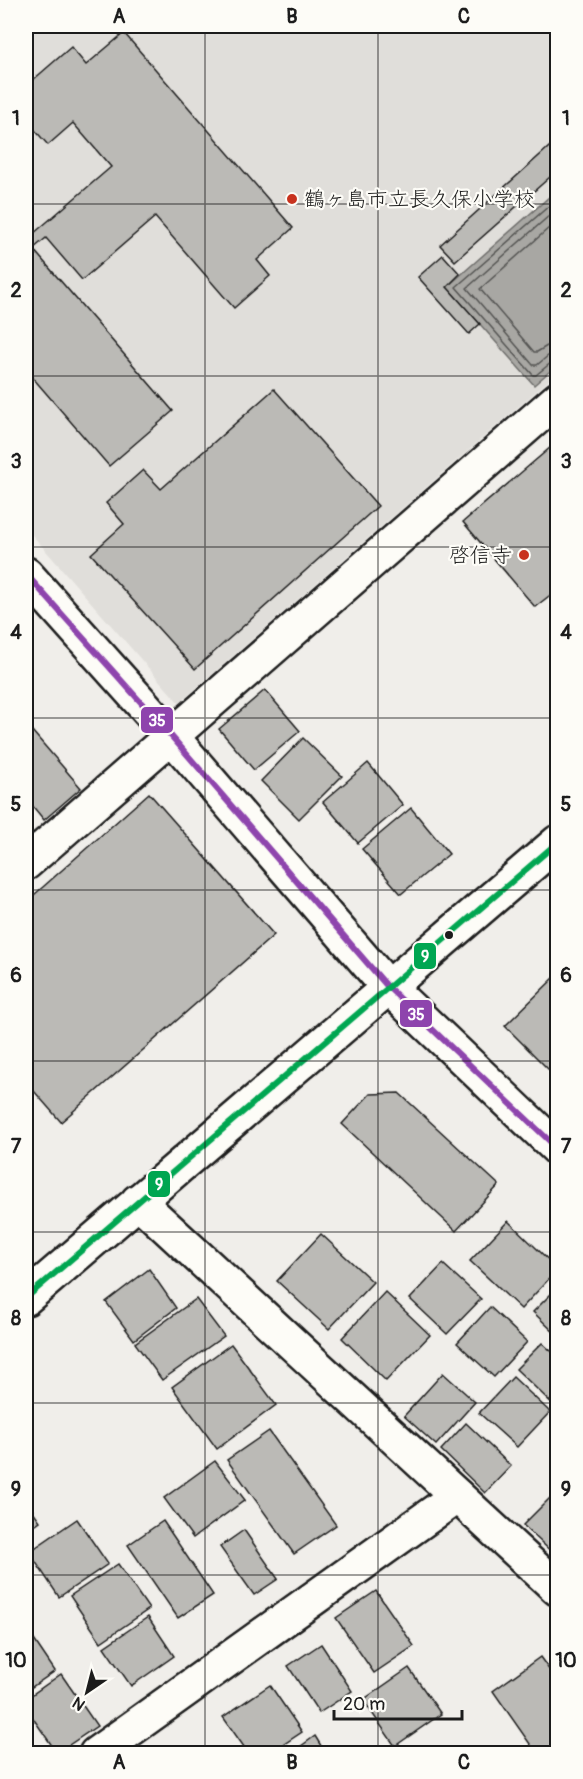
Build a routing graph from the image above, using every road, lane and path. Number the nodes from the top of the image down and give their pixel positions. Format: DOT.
graph roads {
  1 [pos="558,399"];
  2 [pos="26,573"];
  3 [pos="172,737"];
  4 [pos="558,842"];
  5 [pos="26,863"];
  6 [pos="387,986"];
  7 [pos="558,1149"];
  8 [pos="138,1201"];
  9 [pos="26,1298"];
  10 [pos="457,1496"];
  11 [pos="558,1589"];
  12 [pos="96,1754"];
  1 -- 3 [label="street"];
  2 -- 3 [label="street"];
  3 -- 5 [label="street"];
  3 -- 6 [label="street"];
  4 -- 6 [label="street"];
  6 -- 7 [label="street"];
  6 -- 8 [label="street"];
  8 -- 9 [label="street"];
  8 -- 10 [label="street"];
  10 -- 11 [label="street"];
  10 -- 12 [label="street"];
}
